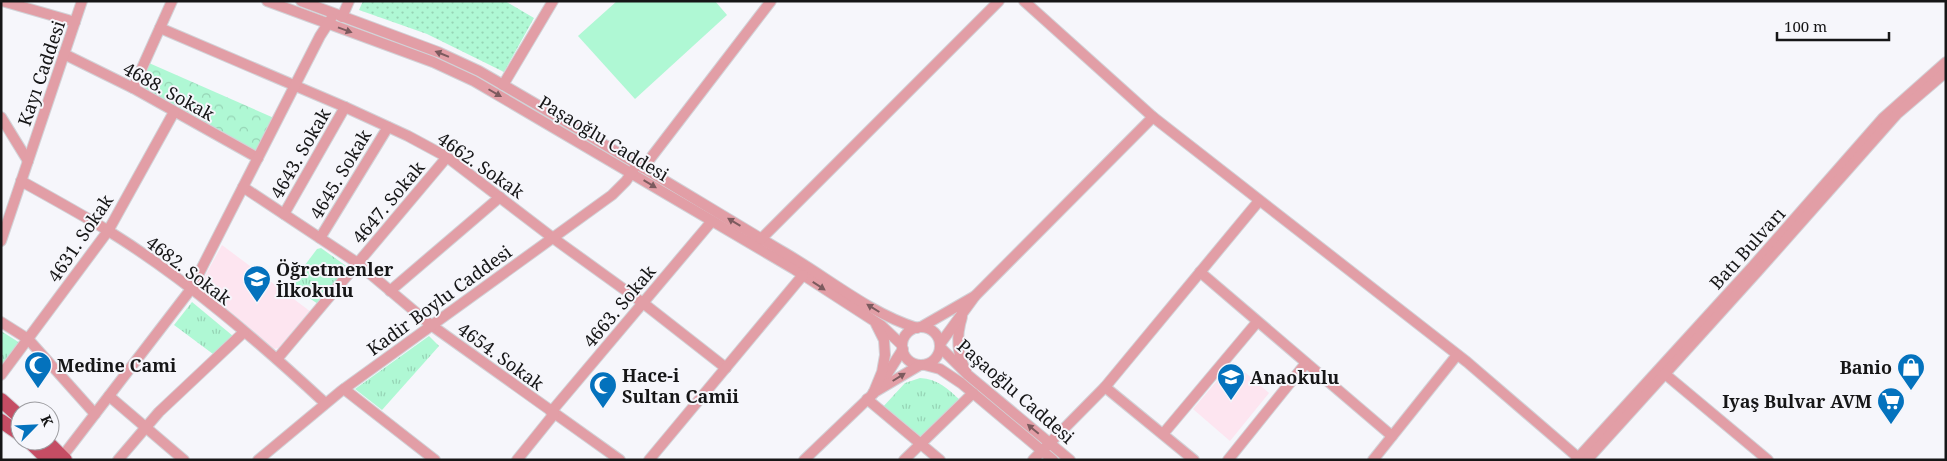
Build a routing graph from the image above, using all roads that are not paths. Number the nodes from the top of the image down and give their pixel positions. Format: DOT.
graph roads {
  1 [pos="2,1"];
  2 [pos="82,1"];
  3 [pos="172,1"];
  4 [pos="267,1"];
  5 [pos="301,1"];
  6 [pos="349,1"];
  7 [pos="552,1"];
  8 [pos="771,1"];
  9 [pos="999,1"];
  10 [pos="1024,1"];
  11 [pos="338,15"];
  12 [pos="75,22"];
  13 [pos="328,24"];
  14 [pos="160,28"];
  15 [pos="64,54"];
  16 [pos="1946,62"];
  17 [pos="1946,72"];
  18 [pos="503,85"];
  19 [pos="295,86"];
  20 [pos="133,88"];
  21 [pos="345,107"];
  22 [pos="174,112"];
  23 [pos="1,117"];
  24 [pos="1153,117"];
  25 [pos="388,127"];
  26 [pos="447,157"];
  27 [pos="258,158"];
  28 [pos="28,160"];
  29 [pos="637,168"];
  30 [pos="21,181"];
  31 [pos="243,187"];
  32 [pos="500,196"];
  33 [pos="1259,201"];
  34 [pos="284,214"];
  35 [pos="712,221"];
  36 [pos="108,231"];
  37 [pos="320,238"];
  38 [pos="552,238"];
  39 [pos="761,239"];
  40 [pos="1,241"];
  41 [pos="358,263"];
  42 [pos="1200,272"];
  43 [pos="803,275"];
  44 [pos="191,289"];
  45 [pos="390,291"];
  46 [pos="976,296"];
  47 [pos="643,303"];
  48 [pos="964,312"];
  49 [pos="873,320"];
  50 [pos="1,322"];
  51 [pos="1257,322"];
  52 [pos="432,325"];
  53 [pos="919,327"];
  54 [pos="244,332"];
  55 [pos="28,339"];
  56 [pos="940,345"];
  57 [pos="903,347"];
  58 [pos="1457,355"];
  59 [pos="277,359"];
  60 [pos="1306,363"];
  61 [pos="922,365"];
  62 [pos="726,368"];
  63 [pos="1665,374"];
  64 [pos="1,375"];
  65 [pos="968,375"];
  66 [pos="1105,387"];
  67 [pos="344,389"];
  68 [pos="973,393"];
  69 [pos="109,396"];
  70 [pos="870,396"];
  71 [pos="325,403"];
  72 [pos="552,413"];
  73 [pos="95,414"];
  74 [pos="146,426"];
  75 [pos="1163,434"];
  76 [pos="1392,436"];
  77 [pos="1049,442"];
  78 [pos="921,444"];
  79 [pos="46,451"];
  80 [pos="1042,451"];
  81 [pos="59,459"];
  82 [pos="1580,459"];
  83 [pos="118,460"];
  84 [pos="184,460"];
  85 [pos="258,460"];
  86 [pos="435,460"];
  87 [pos="517,460"];
  88 [pos="620,460"];
  89 [pos="649,460"];
  90 [pos="804,460"];
  91 [pos="904,460"];
  92 [pos="940,460"];
  93 [pos="1033,460"];
  94 [pos="1052,460"];
  95 [pos="1070,460"];
  96 [pos="1194,460"];
  97 [pos="1228,460"];
  98 [pos="1373,460"];
  99 [pos="1768,460"];
  1 -- 12 [label="street"];
  2 -- 12 [label="street, Kayı Caddesi"];
  3 -- 14 [label="street"];
  4 -- 13 [label="street, Paşaoğlu Caddesi"];
  5 -- 11 [label="street, Paşaoğlu Caddesi"];
  6 -- 11 [label="street"];
  7 -- 18 [label="street"];
  8 -- 29 [label="street, Kadir Boylu Caddesi"];
  9 -- 39 [label="street"];
  10 -- 24 [label="street"];
  11 -- 13 [label="street"];
  18 -- 11 [label="street, Paşaoğlu Caddesi, one-way"];
  12 -- 15 [label="street, Kayı Caddesi"];
  13 -- 19 [label="street"];
  13 -- 29 [label="street, Paşaoğlu Caddesi, one-way"];
  14 -- 19 [label="street, 4662. Sokak"];
  14 -- 20 [label="street"];
  15 -- 20 [label="street, 4688. Sokak"];
  15 -- 28 [label="street, Kayı Caddesi"];
  16 -- 82 [label="street, Batı Bulvarı"];
  17 -- 63 [label="street, Batı Bulvarı"];
  18 -- 29 [label="street, Paşaoğlu Caddesi"];
  19 -- 21 [label="street, 4662. Sokak"];
  19 -- 27 [label="street"];
  20 -- 22 [label="street, 4688. Sokak"];
  21 -- 25 [label="street, 4662. Sokak"];
  21 -- 34 [label="street, 4643. Sokak"];
  22 -- 27 [label="street, 4688. Sokak"];
  22 -- 36 [label="street, 4631. Sokak"];
  23 -- 28 [label="street"];
  24 -- 33 [label="street"];
  24 -- 46 [label="street"];
  25 -- 26 [label="street, 4662. Sokak"];
  25 -- 37 [label="street, 4645. Sokak"];
  26 -- 32 [label="street, 4662. Sokak"];
  26 -- 41 [label="street, 4647. Sokak"];
  27 -- 31 [label="street"];
  28 -- 30 [label="street, Kayı Caddesi"];
  29 -- 35 [label="street, Paşaoğlu Caddesi, one-way"];
  29 -- 38 [label="street, Kadir Boylu Caddesi"];
  39 -- 29 [label="street, Paşaoğlu Caddesi, one-way"];
  30 -- 36 [label="street, 4682. Sokak"];
  30 -- 40 [label="street, Kayı Caddesi"];
  31 -- 34 [label="street, 4654. Sokak"];
  31 -- 44 [label="street"];
  32 -- 38 [label="street, 4662. Sokak"];
  32 -- 45 [label="street"];
  33 -- 42 [label="street"];
  33 -- 58 [label="street"];
  34 -- 37 [label="street, 4654. Sokak"];
  35 -- 43 [label="street, Paşaoğlu Caddesi"];
  35 -- 47 [label="street, 4663. Sokak"];
  36 -- 44 [label="street, 4682. Sokak"];
  36 -- 55 [label="street, 4631. Sokak"];
  37 -- 41 [label="street, 4654. Sokak"];
  38 -- 47 [label="street, 4662. Sokak"];
  38 -- 52 [label="street, Kadir Boylu Caddesi"];
  53 -- 39 [label="street, Paşaoğlu Caddesi, one-way"];
  41 -- 45 [label="street, 4654. Sokak"];
  41 -- 59 [label="street, 4647. Sokak"];
  42 -- 51 [label="street"];
  42 -- 66 [label="street"];
  43 -- 49 [label="street, Paşaoğlu Caddesi, one-way"];
  43 -- 62 [label="street"];
  44 -- 54 [label="street, 4682. Sokak"];
  44 -- 69 [label="street"];
  45 -- 52 [label="street, 4654. Sokak"];
  46 -- 48 [label="street"];
  46 -- 53 [label="street"];
  47 -- 62 [label="street, 4662. Sokak"];
  47 -- 72 [label="street, 4663. Sokak"];
  48 -- 56 [label="street"];
  48 -- 65 [label="street"];
  49 -- 57 [label="street, Paşaoğlu Caddesi"];
  49 -- 70 [label="street"];
  50 -- 55 [label="street"];
  51 -- 60 [label="street"];
  51 -- 75 [label="street"];
  52 -- 67 [label="street, Kadir Boylu Caddesi"];
  52 -- 72 [label="street, 4654. Sokak"];
  53 -- 56 [label="street"];
  53 -- 57 [label="street"];
  54 -- 59 [label="street, 4682. Sokak"];
  54 -- 74 [label="street"];
  55 -- 64 [label="street, 4631. Sokak"];
  55 -- 73 [label="street"];
  56 -- 61 [label="street"];
  56 -- 65 [label="street, Paşaoğlu Caddesi"];
  57 -- 61 [label="street"];
  57 -- 70 [label="street"];
  58 -- 76 [label="street"];
  58 -- 82 [label="street"];
  59 -- 71 [label="street, 4682. Sokak"];
  60 -- 76 [label="street"];
  60 -- 97 [label="street"];
  61 -- 68 [label="street, Paşaoğlu Caddesi"];
  70 -- 61 [label="street, one-way"];
  62 -- 89 [label="street"];
  63 -- 82 [label="street, Batı Bulvarı"];
  63 -- 99 [label="street"];
  77 -- 65 [label="street, Paşaoğlu Caddesi, one-way"];
  66 -- 75 [label="street"];
  66 -- 77 [label="street"];
  67 -- 71 [label="street, Kadir Boylu Caddesi"];
  67 -- 86 [label="street"];
  68 -- 78 [label="street"];
  68 -- 80 [label="street, Paşaoğlu Caddesi"];
  69 -- 73 [label="street"];
  69 -- 74 [label="street"];
  70 -- 78 [label="street"];
  70 -- 90 [label="street"];
  71 -- 85 [label="street, Kadir Boylu Caddesi"];
  72 -- 87 [label="street, 4663. Sokak"];
  72 -- 88 [label="street, 4654. Sokak"];
  73 -- 81 [label="street"];
  74 -- 83 [label="street"];
  74 -- 84 [label="street"];
  75 -- 96 [label="street"];
  76 -- 98 [label="street"];
  77 -- 80 [label="street"];
  77 -- 95 [label="street, Paşaoğlu Caddesi"];
  78 -- 91 [label="street"];
  78 -- 92 [label="street"];
  79 -- 81 [label="main road"];
  80 -- 93 [label="street"];
  80 -- 94 [label="street, Paşaoğlu Caddesi"];
}
